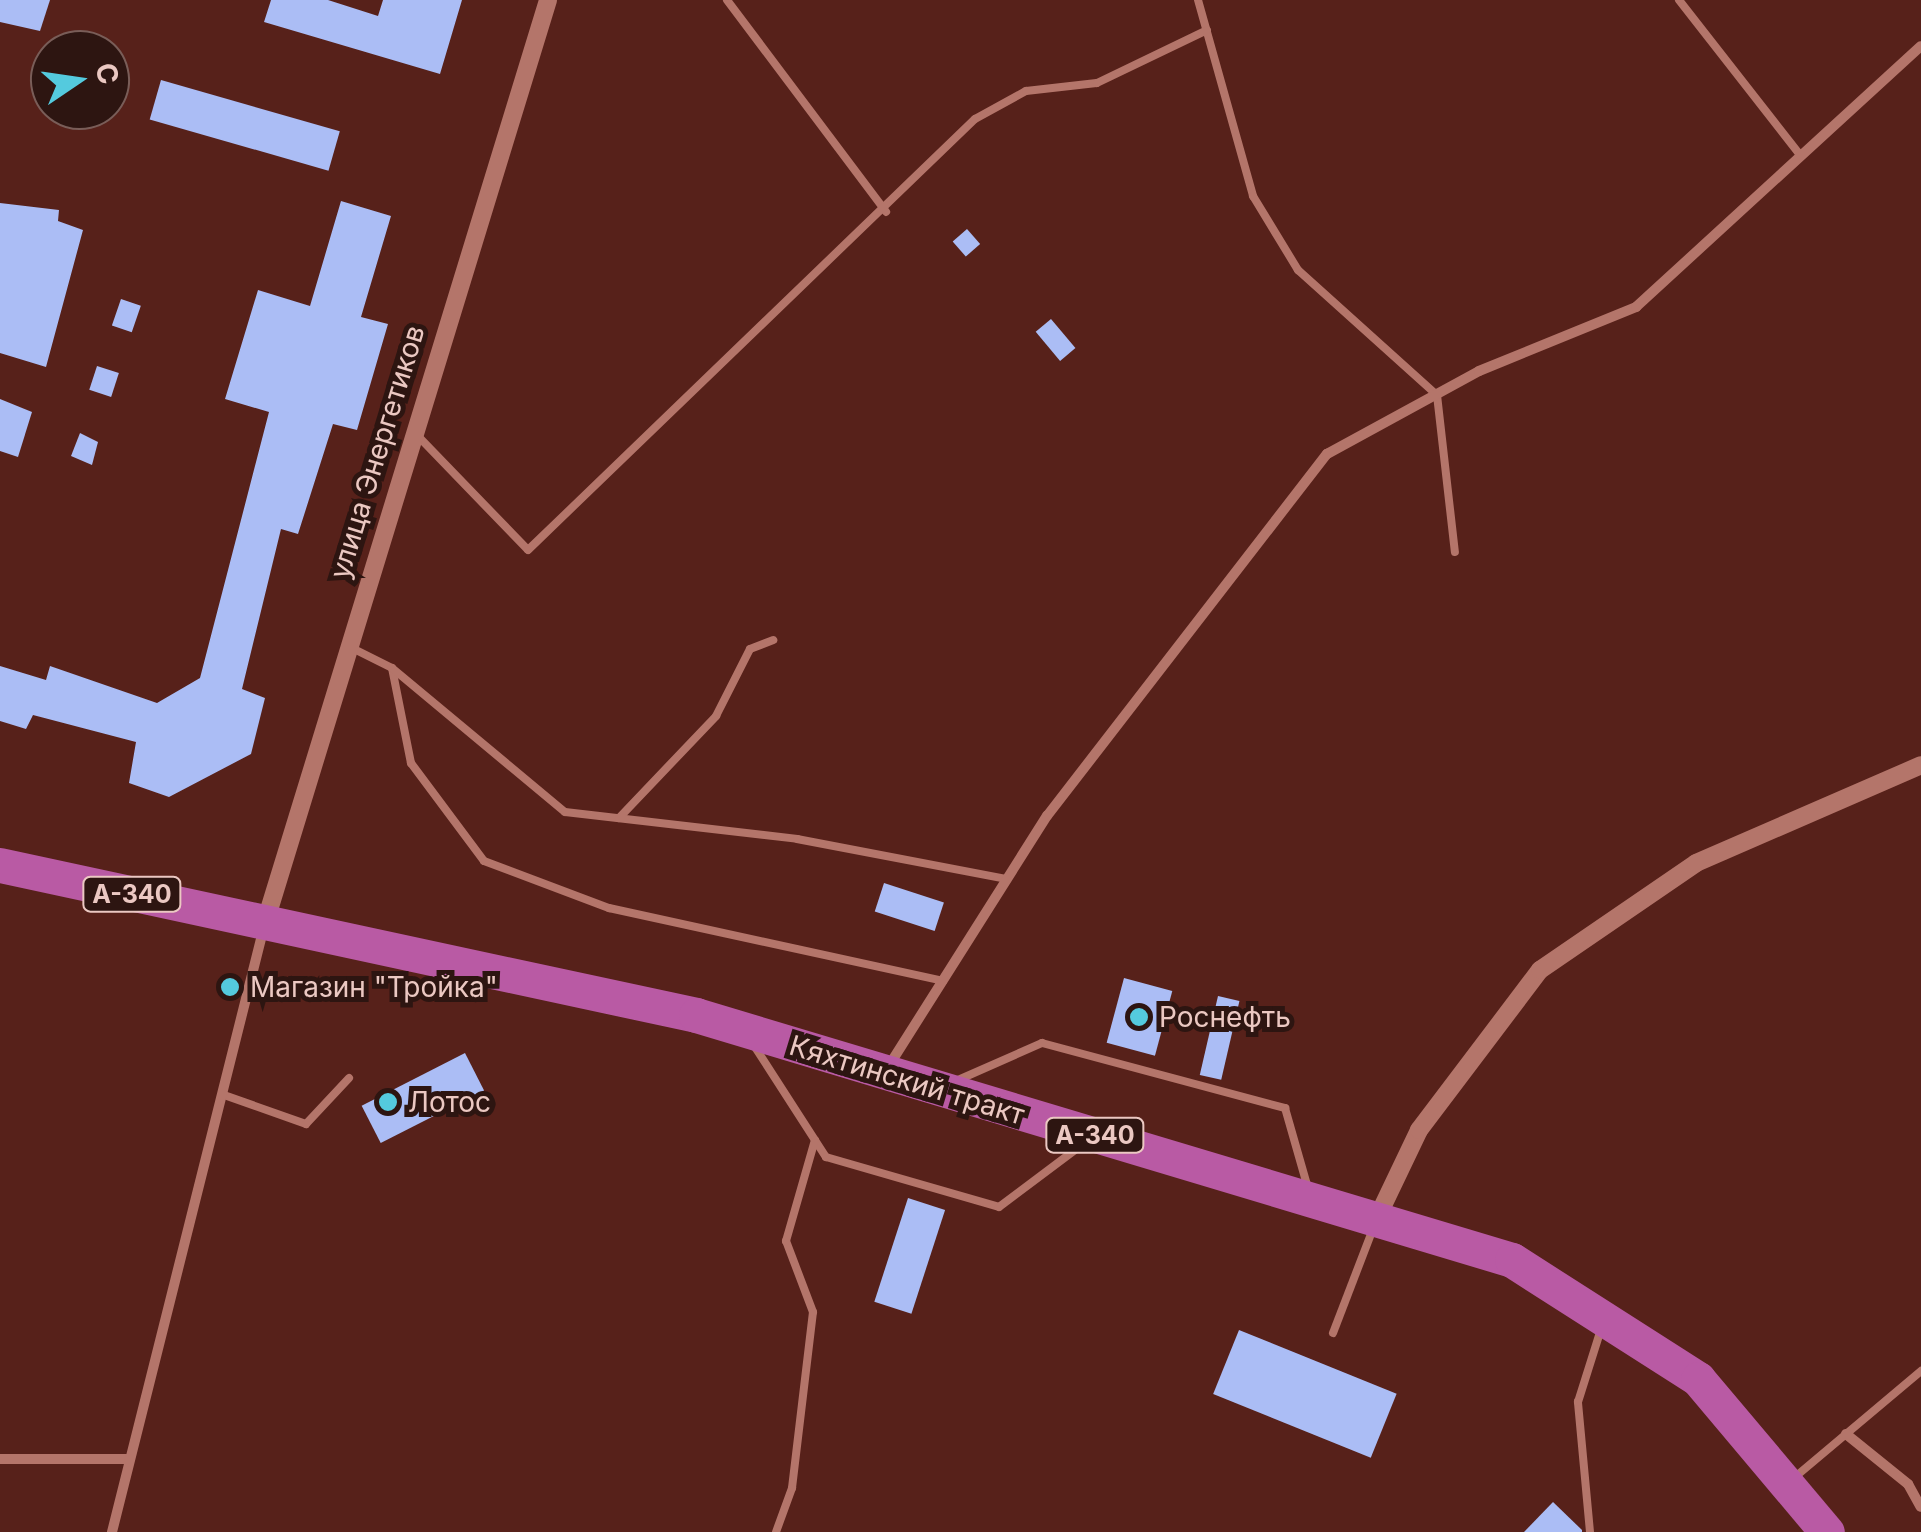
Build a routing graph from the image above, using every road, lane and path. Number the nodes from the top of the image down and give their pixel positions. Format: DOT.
graph roads {
  1 [pos="548,0"];
  2 [pos="726,0"];
  3 [pos="1198,0"];
  4 [pos="1680,0"];
  5 [pos="1208,30"];
  6 [pos="1921,46"];
  7 [pos="1802,156"];
  8 [pos="886,212"];
  9 [pos="1436,394"];
  10 [pos="412,430"];
  11 [pos="1454,552"];
  12 [pos="773,640"];
  13 [pos="346,645"];
  14 [pos="392,668"];
  15 [pos="1921,764"];
  16 [pos="619,818"];
  17 [pos="0,865"];
  18 [pos="1007,879"];
  19 [pos="265,923"];
  20 [pos="942,981"];
  21 [pos="744,1030"];
  22 [pos="884,1074"];
  23 [pos="349,1078"];
  24 [pos="938,1089"];
  25 [pos="224,1095"];
  26 [pos="1094,1135"];
  27 [pos="815,1140"];
  28 [pos="1311,1197"];
  29 [pos="1378,1216"];
  30 [pos="1606,1314"];
  31 [pos="1333,1333"];
  32 [pos="1921,1370"];
  33 [pos="1846,1434"];
  34 [pos="0,1459"];
  35 [pos="128,1459"];
  36 [pos="1792,1480"];
  37 [pos="1921,1506"];
  38 [pos="112,1532"];
  39 [pos="776,1532"];
  40 [pos="1590,1532"];
  41 [pos="1827,1532"];
  1 -- 10 [label="street, улица Энергетиков"];
  2 -- 8 [label="lane"];
  3 -- 5 [label="lane"];
  4 -- 7 [label="lane"];
  5 -- 8 [label="lane"];
  5 -- 9 [label="lane"];
  6 -- 7 [label="street"];
  7 -- 9 [label="street"];
  8 -- 10 [label="lane"];
  9 -- 11 [label="lane"];
  9 -- 18 [label="street"];
  10 -- 13 [label="street, улица Энергетиков"];
  12 -- 16 [label="lane"];
  13 -- 14 [label="lane"];
  13 -- 19 [label="street, улица Энергетиков"];
  14 -- 16 [label="lane"];
  14 -- 20 [label="lane"];
  15 -- 29 [label="street"];
  16 -- 18 [label="lane"];
  17 -- 19 [label="highway, Кяхтинский тракт / А-340"];
  18 -- 20 [label="street"];
  19 -- 21 [label="highway, Кяхтинский тракт / А-340"];
  19 -- 25 [label="street"];
  20 -- 22 [label="street"];
  21 -- 22 [label="highway, Кяхтинский тракт / А-340"];
  21 -- 27 [label="lane"];
  22 -- 24 [label="highway, Кяхтинский тракт / А-340"];
  23 -- 25 [label="lane"];
  24 -- 26 [label="highway, Кяхтинский тракт / А-340"];
  24 -- 28 [label="lane"];
  25 -- 35 [label="street"];
  26 -- 27 [label="lane"];
  26 -- 28 [label="highway, Кяхтинский тракт / А-340"];
  27 -- 39 [label="lane"];
  28 -- 29 [label="highway, Кяхтинский тракт / А-340"];
  29 -- 30 [label="highway, Кяхтинский тракт / А-340"];
  29 -- 31 [label="lane"];
  30 -- 36 [label="highway, Кяхтинский тракт / А-340"];
  30 -- 40 [label="lane"];
  32 -- 33 [label="lane"];
  33 -- 36 [label="lane"];
  33 -- 37 [label="street"];
  34 -- 35 [label="street"];
  35 -- 38 [label="street"];
  36 -- 41 [label="highway, Кяхтинский тракт / А-340"];
}
